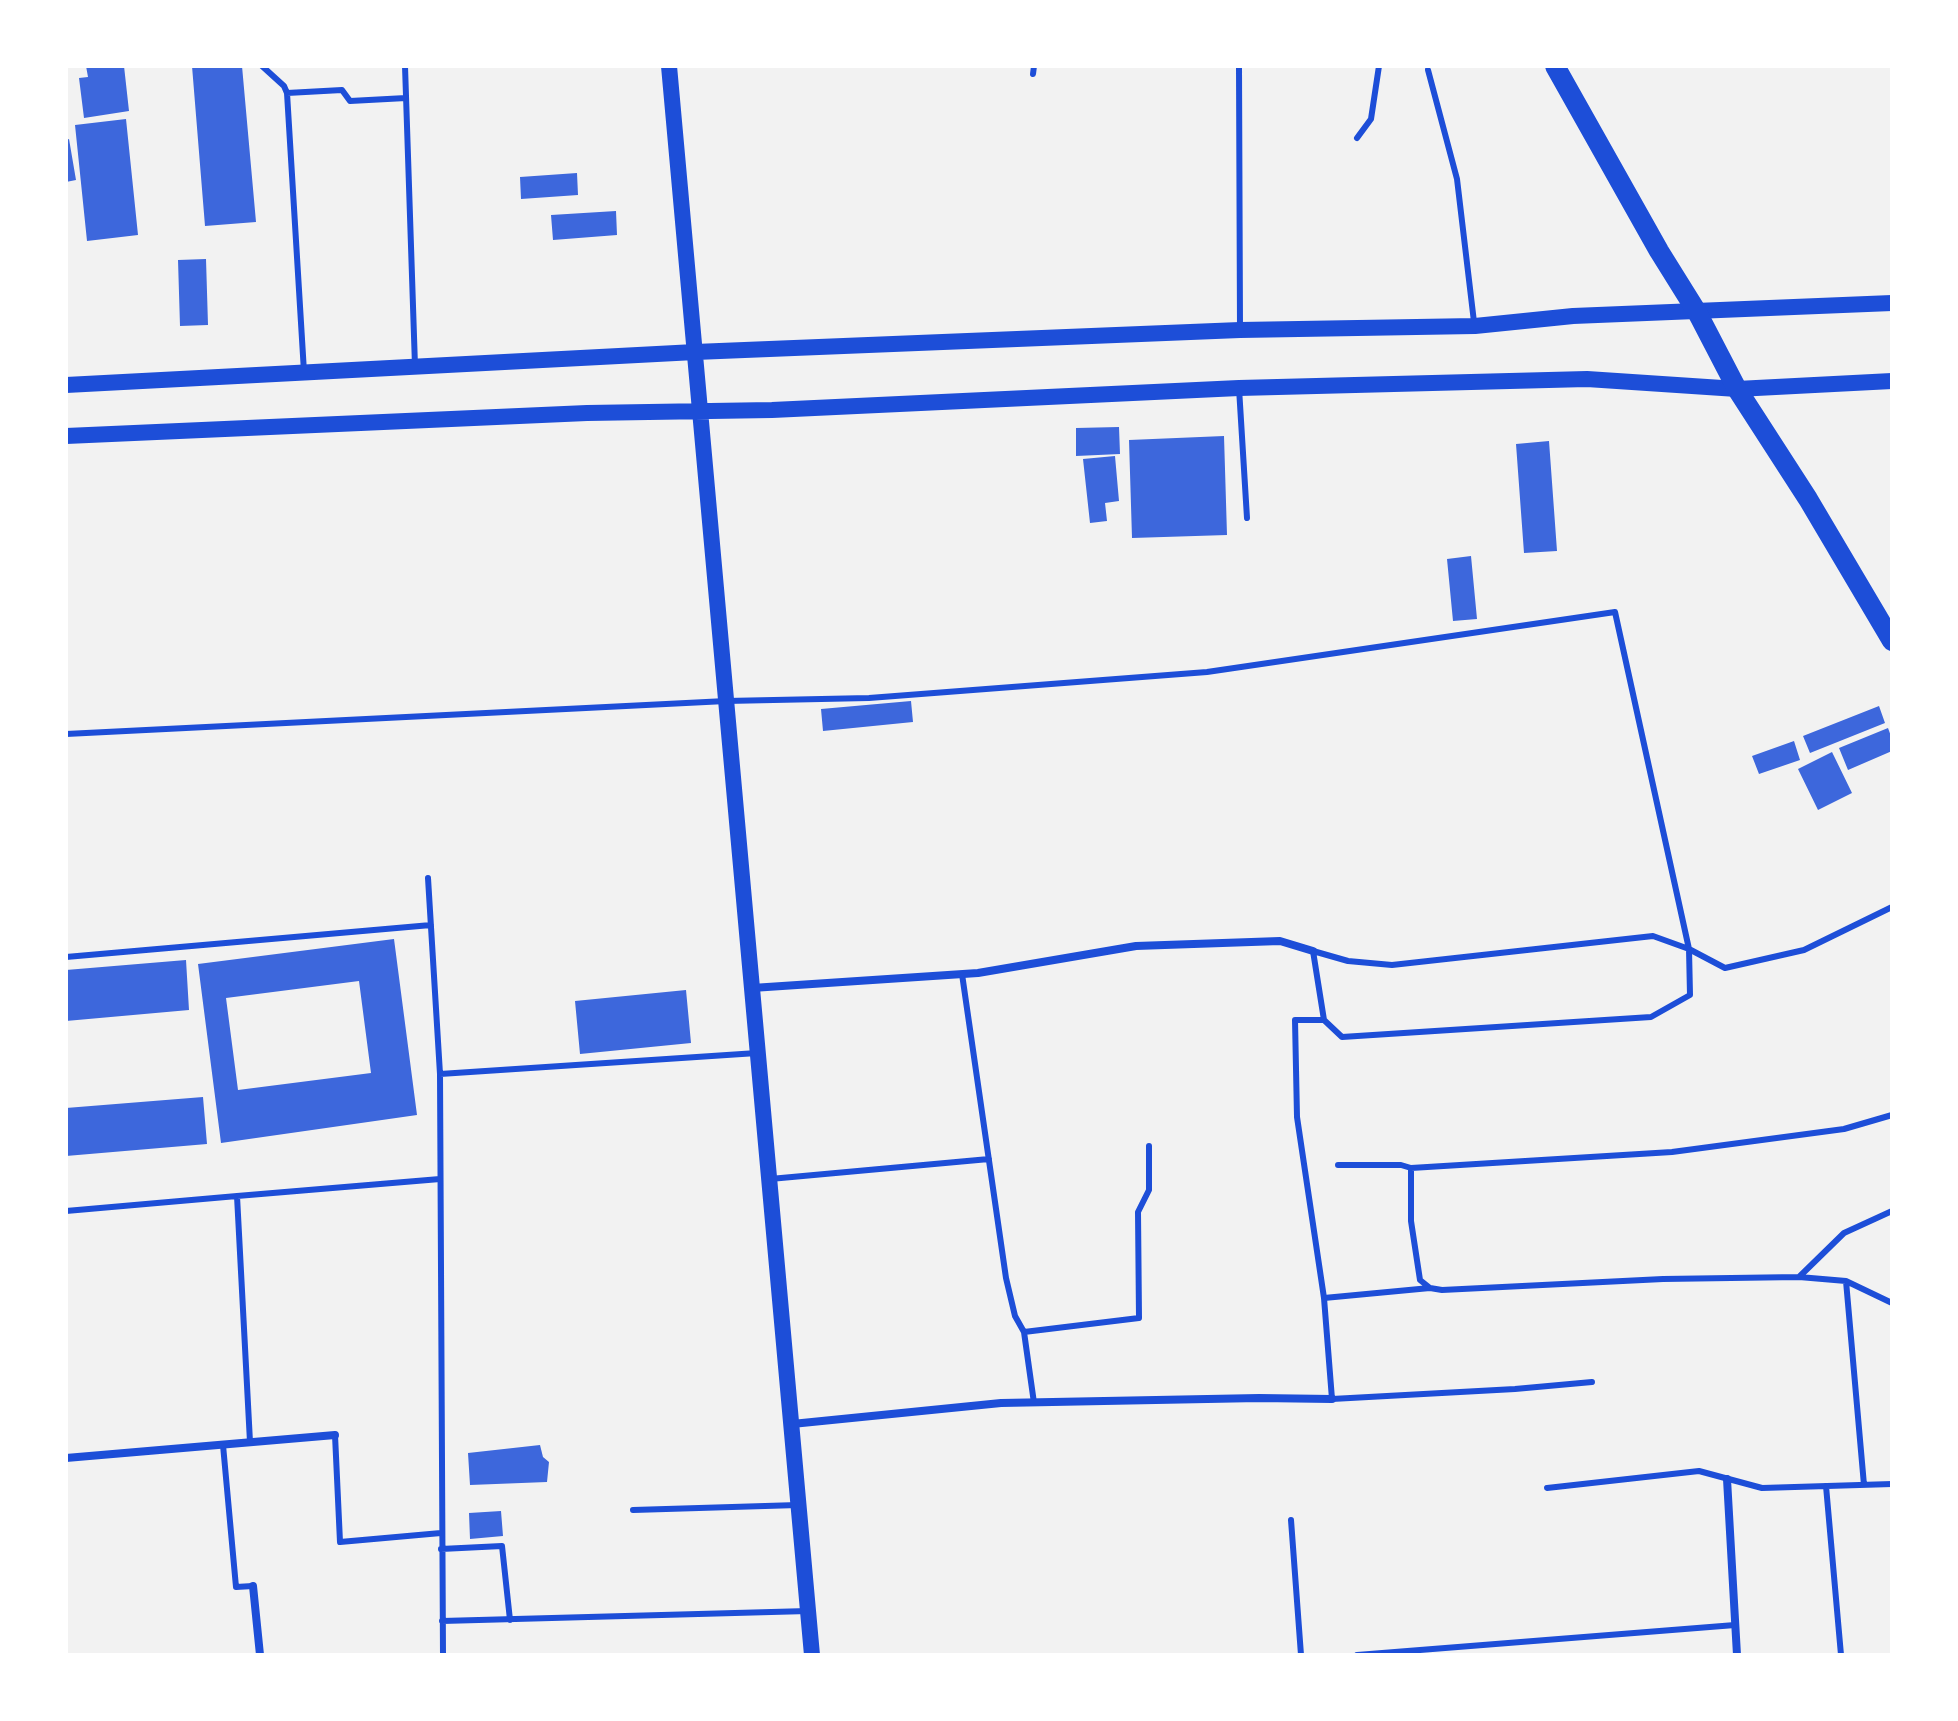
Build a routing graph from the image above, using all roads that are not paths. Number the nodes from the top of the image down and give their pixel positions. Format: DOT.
graph roads {
  1 [pos="262,66"];
  2 [pos="405,66"];
  3 [pos="669,66"];
  4 [pos="1239,66"];
  5 [pos="1379,66"];
  6 [pos="1555,66"];
  7 [pos="1428,70"];
  8 [pos="287,93"];
  9 [pos="406,98"];
  10 [pos="1357,138"];
  11 [pos="1892,303"];
  12 [pos="1697,312"];
  13 [pos="1475,326"];
  14 [pos="1240,330"];
  15 [pos="695,352"];
  16 [pos="415,366"];
  17 [pos="304,372"];
  18 [pos="1892,381"];
  19 [pos="66,385"];
  20 [pos="1239,388"];
  21 [pos="1737,389"];
  22 [pos="700,410"];
  23 [pos="66,436"];
  24 [pos="1247,518"];
  25 [pos="1892,641"];
  26 [pos="726,701"];
  27 [pos="66,734"];
  28 [pos="428,878"];
  29 [pos="1892,907"];
  30 [pos="431,925"];
  31 [pos="1689,949"];
  32 [pos="1313,951"];
  33 [pos="66,957"];
  34 [pos="962,974"];
  35 [pos="752,988"];
  36 [pos="1324,1020"];
  37 [pos="757,1053"];
  38 [pos="440,1074"];
  39 [pos="1892,1115"];
  40 [pos="1149,1146"];
  41 [pos="989,1159"];
  42 [pos="1338,1165"];
  43 [pos="1411,1168"];
  44 [pos="440,1179"];
  45 [pos="769,1179"];
  46 [pos="237,1196"];
  47 [pos="66,1211"];
  48 [pos="1892,1211"];
  49 [pos="1799,1277"];
  50 [pos="1846,1281"];
  51 [pos="1430,1288"];
  52 [pos="1324,1298"];
  53 [pos="1892,1303"];
  54 [pos="1024,1332"];
  55 [pos="1592,1382"];
  56 [pos="1332,1399"];
  57 [pos="1034,1403"];
  58 [pos="791,1424"];
  59 [pos="335,1435"];
  60 [pos="250,1442"];
  61 [pos="223,1445"];
  62 [pos="66,1458"];
  63 [pos="1727,1479"];
  64 [pos="1892,1484"];
  65 [pos="1864,1485"];
  66 [pos="1826,1486"];
  67 [pos="1547,1488"];
  68 [pos="798,1505"];
  69 [pos="633,1510"];
  70 [pos="1291,1520"];
  71 [pos="441,1533"];
  72 [pos="441,1549"];
  73 [pos="253,1586"];
  74 [pos="808,1611"];
  75 [pos="510,1620"];
  76 [pos="442,1621"];
  77 [pos="1735,1625"];
  78 [pos="260,1655"];
  79 [pos="443,1655"];
  80 [pos="812,1655"];
  81 [pos="1301,1655"];
  82 [pos="1360,1655"];
  83 [pos="1737,1655"];
  84 [pos="1841,1655"];
  1 -- 8 [label="lane"];
  2 -- 9 [label="lane"];
  3 -- 15 [label="main road"];
  4 -- 14 [label="lane"];
  5 -- 10 [label="lane"];
  6 -- 12 [label="main road"];
  7 -- 13 [label="lane"];
  8 -- 9 [label="lane"];
  8 -- 17 [label="lane"];
  9 -- 16 [label="lane"];
  11 -- 12 [label="main road"];
  12 -- 13 [label="main road"];
  12 -- 21 [label="main road"];
  13 -- 14 [label="main road"];
  14 -- 15 [label="main road"];
  15 -- 16 [label="main road"];
  15 -- 22 [label="main road"];
  16 -- 17 [label="main road"];
  17 -- 19 [label="main road"];
  18 -- 21 [label="main road"];
  20 -- 21 [label="main road"];
  20 -- 22 [label="main road"];
  20 -- 24 [label="lane"];
  21 -- 25 [label="main road"];
  22 -- 23 [label="main road"];
  22 -- 26 [label="main road"];
  26 -- 27 [label="lane"];
  26 -- 31 [label="lane"];
  26 -- 35 [label="main road"];
  28 -- 30 [label="lane"];
  29 -- 31 [label="lane"];
  30 -- 33 [label="lane"];
  30 -- 38 [label="lane"];
  31 -- 32 [label="lane"];
  31 -- 36 [label="lane"];
  32 -- 34 [label="street"];
  32 -- 36 [label="lane"];
  34 -- 35 [label="street"];
  34 -- 41 [label="lane"];
  35 -- 37 [label="main road"];
  36 -- 52 [label="lane"];
  37 -- 38 [label="lane"];
  37 -- 45 [label="main road"];
  38 -- 44 [label="lane"];
  39 -- 43 [label="lane"];
  40 -- 54 [label="lane"];
  41 -- 45 [label="lane"];
  41 -- 54 [label="lane"];
  42 -- 43 [label="lane"];
  43 -- 51 [label="lane"];
  44 -- 46 [label="lane"];
  44 -- 71 [label="lane"];
  45 -- 58 [label="main road"];
  46 -- 47 [label="lane"];
  46 -- 60 [label="lane"];
  48 -- 49 [label="lane"];
  49 -- 50 [label="lane"];
  49 -- 51 [label="lane"];
  50 -- 53 [label="lane"];
  50 -- 65 [label="lane"];
  51 -- 52 [label="lane"];
  52 -- 56 [label="lane"];
  54 -- 57 [label="lane"];
  55 -- 56 [label="lane"];
  56 -- 57 [label="street"];
  57 -- 58 [label="street"];
  58 -- 68 [label="main road"];
  59 -- 60 [label="street"];
  59 -- 71 [label="lane"];
  60 -- 61 [label="street"];
  61 -- 62 [label="street"];
  61 -- 73 [label="lane"];
  63 -- 66 [label="lane"];
  63 -- 67 [label="lane"];
  63 -- 77 [label="street"];
  64 -- 65 [label="lane"];
  65 -- 66 [label="lane"];
  66 -- 84 [label="lane"];
  68 -- 69 [label="lane"];
  68 -- 74 [label="main road"];
  70 -- 81 [label="lane"];
  71 -- 72 [label="lane"];
  72 -- 75 [label="lane"];
  72 -- 76 [label="lane"];
  73 -- 78 [label="street"];
  74 -- 75 [label="lane"];
  74 -- 80 [label="main road"];
  75 -- 76 [label="lane"];
  76 -- 79 [label="lane"];
  77 -- 82 [label="lane"];
  77 -- 83 [label="street"];
}
